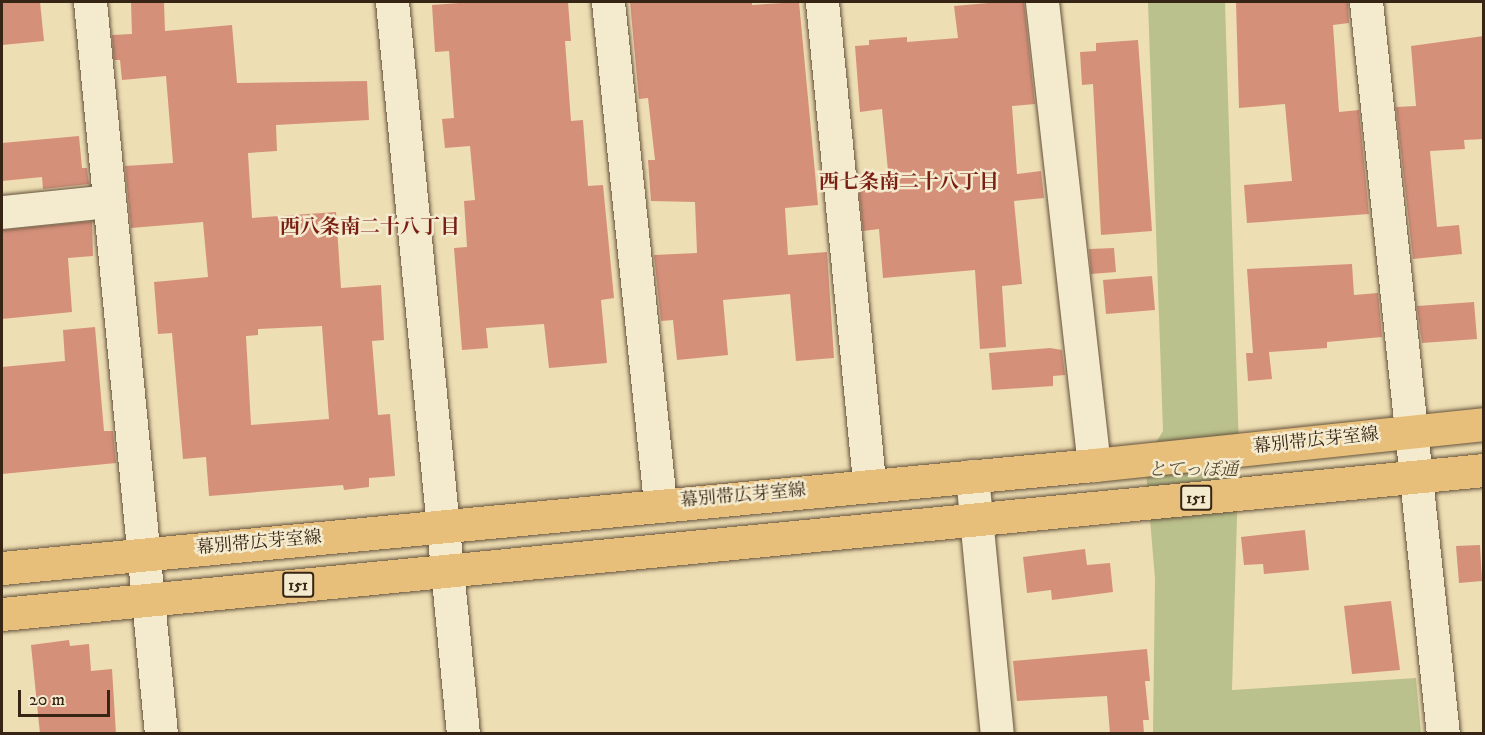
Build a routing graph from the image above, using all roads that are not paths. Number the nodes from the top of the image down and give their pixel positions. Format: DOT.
graph roads {
  1 [pos="90,2"];
  2 [pos="392,2"];
  3 [pos="608,2"];
  4 [pos="822,2"];
  5 [pos="1042,2"];
  6 [pos="1366,2"];
  7 [pos="108,201"];
  8 [pos="2,212"];
  9 [pos="1484,424"];
  10 [pos="1409,432"];
  11 [pos="1094,465"];
  12 [pos="1484,470"];
  13 [pos="972,476"];
  14 [pos="1415,477"];
  15 [pos="869,485"];
  16 [pos="660,503"];
  17 [pos="976,519"];
  18 [pos="443,525"];
  19 [pos="145,553"];
  20 [pos="2,568"];
  21 [pos="448,570"];
  22 [pos="149,600"];
  23 [pos="2,614"];
  24 [pos="161,734"];
  25 [pos="463,734"];
  26 [pos="997,734"];
  27 [pos="1443,734"];
  1 -- 7 [label="street"];
  2 -- 18 [label="street"];
  3 -- 16 [label="street"];
  4 -- 15 [label="street"];
  5 -- 11 [label="street"];
  6 -- 10 [label="street"];
  7 -- 8 [label="street"];
  7 -- 19 [label="street"];
  9 -- 10 [label="main road, 幕別帯広芽室線"];
  10 -- 11 [label="main road, 幕別帯広芽室線"];
  10 -- 14 [label="street"];
  11 -- 13 [label="main road, 幕別帯広芽室線"];
  12 -- 14 [label="main road, 151"];
  13 -- 15 [label="main road, 幕別帯広芽室線"];
  13 -- 17 [label="street"];
  14 -- 17 [label="main road, 151"];
  14 -- 27 [label="street"];
  15 -- 16 [label="main road, 幕別帯広芽室線"];
  16 -- 18 [label="main road, 幕別帯広芽室線"];
  17 -- 21 [label="main road, 151"];
  17 -- 26 [label="street"];
  18 -- 19 [label="main road, 幕別帯広芽室線"];
  18 -- 21 [label="street"];
  19 -- 20 [label="main road, 幕別帯広芽室線"];
  19 -- 22 [label="street"];
  21 -- 22 [label="main road, 151"];
  21 -- 25 [label="street"];
  22 -- 23 [label="main road, 151"];
  22 -- 24 [label="street"];
}
